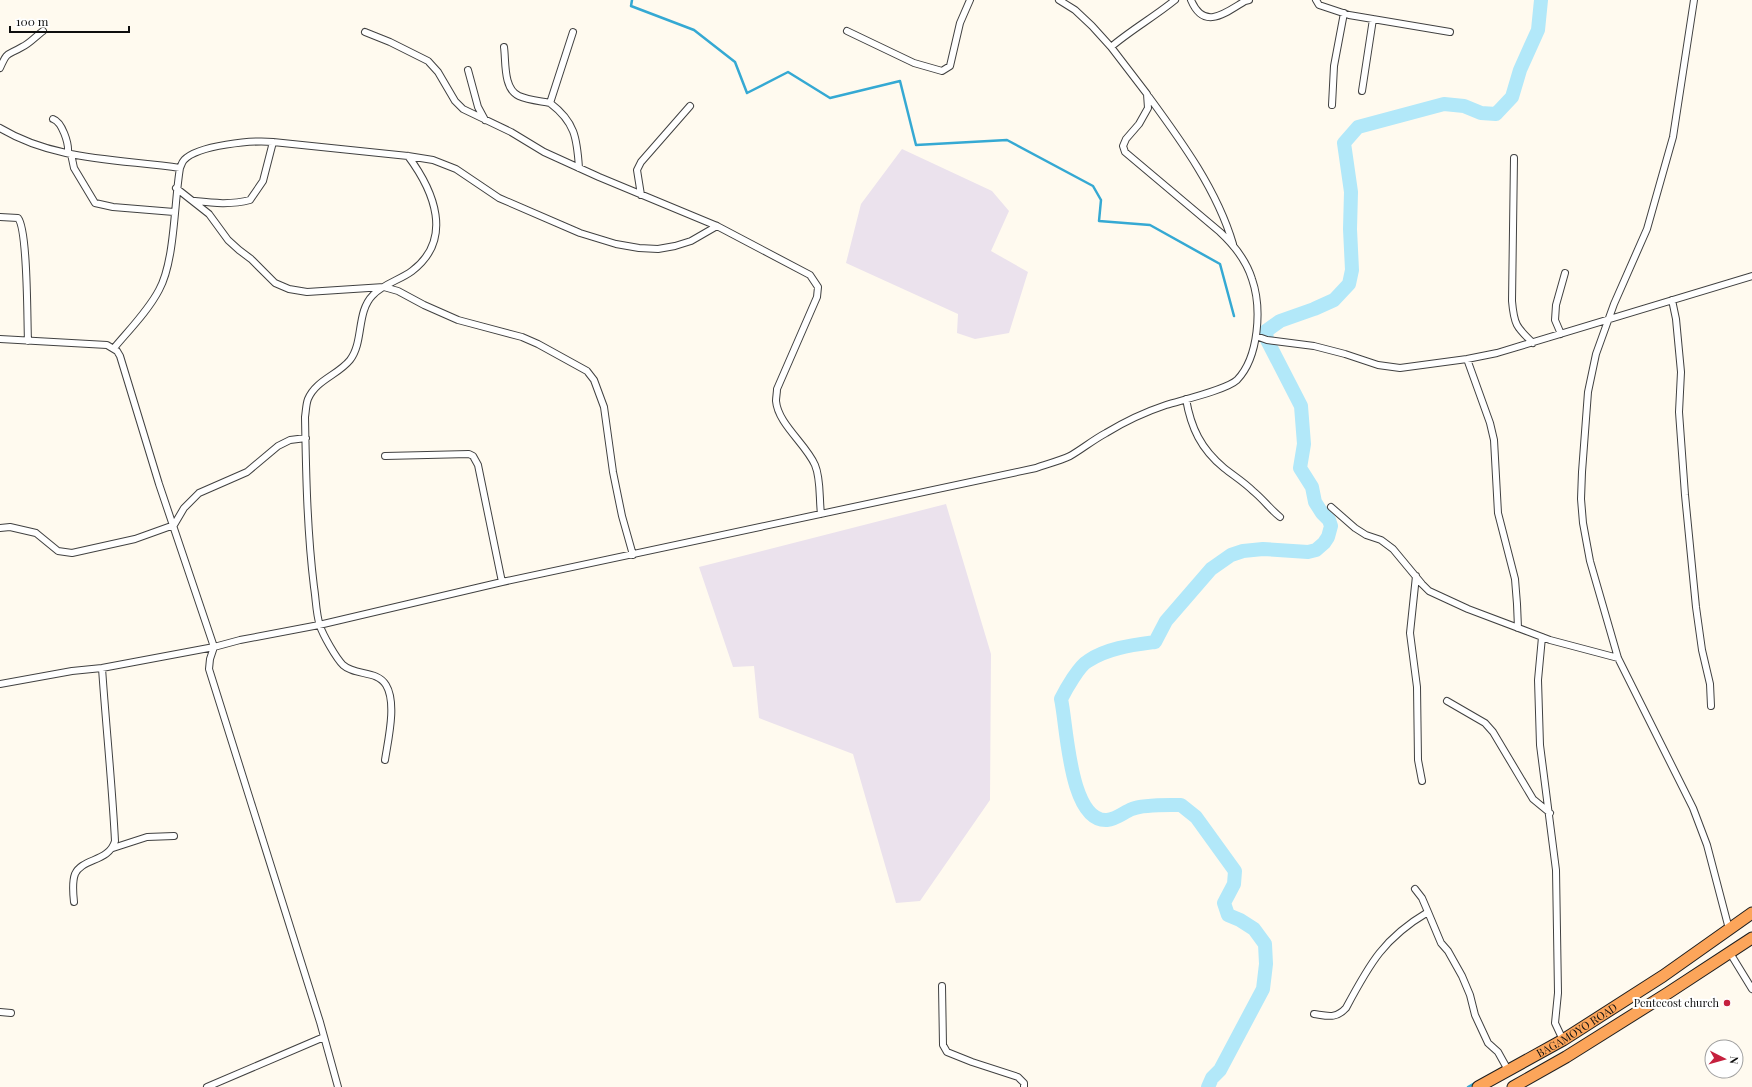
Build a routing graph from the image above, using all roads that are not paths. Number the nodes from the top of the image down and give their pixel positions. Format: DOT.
graph roads {
  1 [pos="970,0"];
  2 [pos="1059,0"];
  3 [pos="1175,0"];
  4 [pos="1191,0"];
  5 [pos="1245,0"];
  6 [pos="1249,0"];
  7 [pos="1316,0"];
  8 [pos="1694,0"];
  9 [pos="1344,13"];
  10 [pos="1373,19"];
  11 [pos="43,31"];
  12 [pos="847,31"];
  13 [pos="365,32"];
  14 [pos="573,32"];
  15 [pos="1450,32"];
  16 [pos="504,47"];
  17 [pos="1111,47"];
  18 [pos="0,68"];
  19 [pos="468,70"];
  20 [pos="1362,91"];
  21 [pos="1147,94"];
  22 [pos="550,103"];
  23 [pos="1332,105"];
  24 [pos="690,106"];
  25 [pos="53,119"];
  26 [pos="485,120"];
  27 [pos="0,128"];
  28 [pos="272,142"];
  29 [pos="70,153"];
  30 [pos="408,156"];
  31 [pos="1514,158"];
  32 [pos="180,168"];
  33 [pos="579,168"];
  34 [pos="176,188"];
  35 [pos="641,195"];
  36 [pos="193,201"];
  37 [pos="174,212"];
  38 [pos="0,217"];
  39 [pos="717,226"];
  40 [pos="1234,246"];
  41 [pos="1565,273"];
  42 [pos="1752,276"];
  43 [pos="384,287"];
  44 [pos="1672,300"];
  45 [pos="1607,320"];
  46 [pos="1561,334"];
  47 [pos="1256,336"];
  48 [pos="0,339"];
  49 [pos="28,341"];
  50 [pos="1533,343"];
  51 [pos="114,348"];
  52 [pos="1466,359"];
  53 [pos="1186,399"];
  54 [pos="306,438"];
  55 [pos="385,456"];
  56 [pos="1331,508"];
  57 [pos="821,514"];
  58 [pos="1280,517"];
  59 [pos="174,525"];
  60 [pos="0,528"];
  61 [pos="633,555"];
  62 [pos="1416,576"];
  63 [pos="502,582"];
  64 [pos="319,625"];
  65 [pos="1518,628"];
  66 [pos="1542,637"];
  67 [pos="214,647"];
  68 [pos="1618,658"];
  69 [pos="102,668"];
  70 [pos="0,684"];
  71 [pos="1447,701"];
  72 [pos="1711,706"];
  73 [pos="385,760"];
  74 [pos="1422,781"];
  75 [pos="1550,813"];
  76 [pos="174,836"];
  77 [pos="113,848"];
  78 [pos="1414,889"];
  79 [pos="74,902"];
  80 [pos="1428,912"];
  81 [pos="1752,913"];
  82 [pos="1729,930"];
  83 [pos="1752,938"];
  84 [pos="1730,952"];
  85 [pos="942,986"];
  86 [pos="1752,989"];
  87 [pos="0,1012"];
  88 [pos="11,1013"];
  89 [pos="1314,1014"];
  90 [pos="324,1037"];
  91 [pos="1563,1040"];
  92 [pos="1508,1070"];
  93 [pos="1491,1084"];
  94 [pos="207,1087"];
  95 [pos="338,1087"];
  96 [pos="1024,1087"];
  97 [pos="1478,1087"];
  98 [pos="1513,1087"];
  1 -- 12 [label="street"];
  2 -- 17 [label="street"];
  3 -- 17 [label="street"];
  4 -- 5 [label="street"];
  5 -- 6 [label="street"];
  7 -- 9 [label="street"];
  8 -- 45 [label="street"];
  9 -- 10 [label="street"];
  9 -- 23 [label="street"];
  10 -- 15 [label="street"];
  10 -- 20 [label="street"];
  11 -- 18 [label="street"];
  13 -- 26 [label="street"];
  14 -- 22 [label="street"];
  16 -- 22 [label="street"];
  17 -- 21 [label="street"];
  19 -- 26 [label="street"];
  21 -- 40 [label="street"];
  21 -- 40 [label="street"];
  22 -- 33 [label="street"];
  24 -- 35 [label="street"];
  25 -- 29 [label="street"];
  26 -- 33 [label="street"];
  27 -- 29 [label="street"];
  28 -- 30 [label="street"];
  28 -- 32 [label="street"];
  28 -- 36 [label="street"];
  29 -- 32 [label="street"];
  29 -- 37 [label="street"];
  30 -- 39 [label="street"];
  30 -- 43 [label="street"];
  31 -- 50 [label="street"];
  32 -- 34 [label="street"];
  33 -- 35 [label="street"];
  34 -- 36 [label="street"];
  34 -- 37 [label="street"];
  35 -- 39 [label="street"];
  36 -- 43 [label="street"];
  37 -- 51 [label="street"];
  38 -- 49 [label="street"];
  39 -- 57 [label="street"];
  40 -- 47 [label="street"];
  41 -- 46 [label="street"];
  42 -- 44 [label="street"];
  43 -- 54 [label="street"];
  43 -- 61 [label="street"];
  44 -- 45 [label="street"];
  44 -- 72 [label="street"];
  45 -- 46 [label="street"];
  45 -- 68 [label="street"];
  46 -- 50 [label="street"];
  47 -- 52 [label="street"];
  47 -- 53 [label="street"];
  48 -- 49 [label="street"];
  49 -- 51 [label="street"];
  50 -- 52 [label="street"];
  51 -- 59 [label="street"];
  52 -- 65 [label="street"];
  53 -- 57 [label="street"];
  53 -- 58 [label="street"];
  54 -- 59 [label="street"];
  54 -- 64 [label="street"];
  55 -- 63 [label="street"];
  56 -- 62 [label="street"];
  57 -- 61 [label="street"];
  59 -- 60 [label="street"];
  59 -- 67 [label="street"];
  61 -- 63 [label="street"];
  62 -- 65 [label="street"];
  62 -- 74 [label="street"];
  63 -- 64 [label="street"];
  64 -- 67 [label="street"];
  64 -- 73 [label="street"];
  65 -- 66 [label="street"];
  66 -- 68 [label="street"];
  66 -- 75 [label="street"];
  67 -- 69 [label="street"];
  67 -- 90 [label="street"];
  68 -- 82 [label="street"];
  69 -- 70 [label="street"];
  69 -- 77 [label="street"];
  71 -- 75 [label="street"];
  75 -- 91 [label="street"];
  76 -- 77 [label="street"];
  77 -- 79 [label="street"];
  78 -- 80 [label="street"];
  80 -- 89 [label="street"];
  80 -- 92 [label="street"];
  81 -- 82 [label="highway, BAGAMOYO ROAD"];
  82 -- 91 [label="highway, BAGAMOYO ROAD"];
  83 -- 84 [label="highway, BAGAMOYO ROAD"];
  84 -- 86 [label="street"];
  84 -- 98 [label="highway, BAGAMOYO ROAD"];
  85 -- 96 [label="street"];
  87 -- 88 [label="street"];
  90 -- 94 [label="street"];
  90 -- 95 [label="street"];
  91 -- 92 [label="highway, BAGAMOYO ROAD"];
  92 -- 93 [label="highway, BAGAMOYO ROAD"];
  93 -- 97 [label="highway, BAGAMOYO ROAD"];
}
